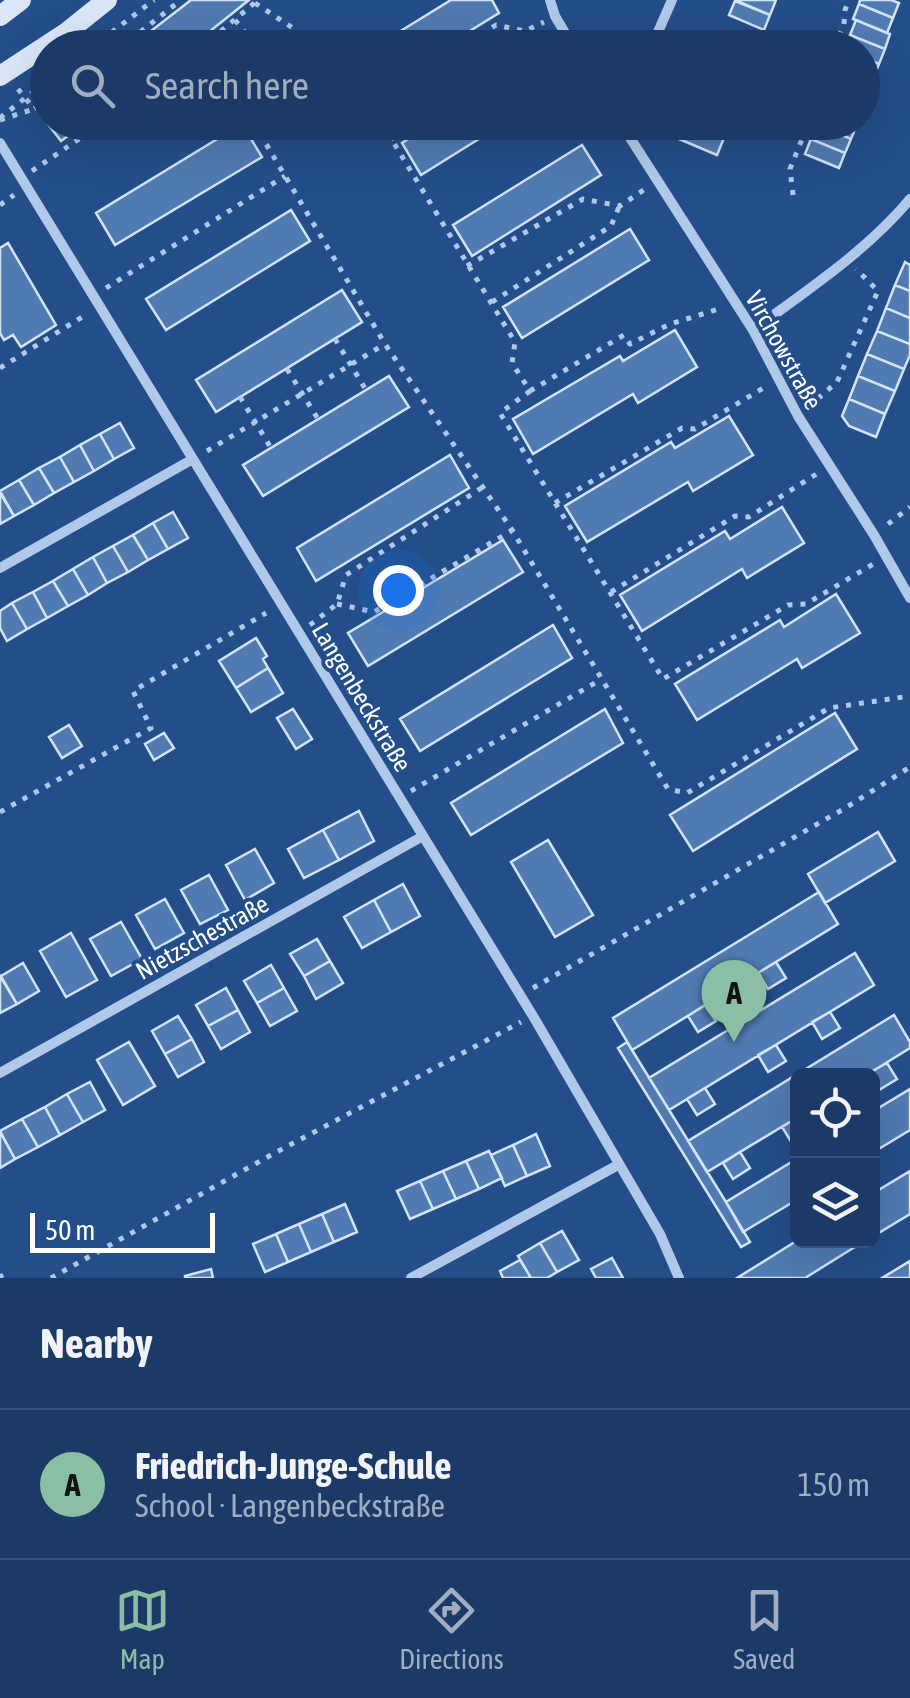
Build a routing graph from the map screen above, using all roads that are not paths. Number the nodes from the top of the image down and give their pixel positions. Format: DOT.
graph roads {
  1 [pos="21,0"];
  2 [pos="107,0"];
  3 [pos="550,0"];
  4 [pos="672,0"];
  5 [pos="0,16"];
  6 [pos="69,30"];
  7 [pos="563,30"];
  8 [pos="660,30"];
  9 [pos="30,56"];
  10 [pos="0,76"];
  11 [pos="631,140"];
  12 [pos="0,143"];
  13 [pos="910,199"];
  14 [pos="753,330"];
  15 [pos="194,459"];
  16 [pos="0,568"];
  17 [pos="910,598"];
  18 [pos="423,836"];
  19 [pos="0,1073"];
  20 [pos="618,1165"];
  21 [pos="410,1278"];
  22 [pos="679,1278"];
  1 -- 5 [label="main road"];
  2 -- 6 [label="main road"];
  3 -- 7 [label="street"];
  4 -- 8 [label="street"];
  9 -- 10 [label="main road"];
  11 -- 14 [label="street, Virchowstraße"];
  12 -- 15 [label="street, Langenbeckstraße"];
  13 -- 14 [label="street"];
  14 -- 17 [label="street, Virchowstraße"];
  15 -- 16 [label="street"];
  15 -- 18 [label="street, Langenbeckstraße"];
  18 -- 19 [label="street, Nietzschestraße"];
  18 -- 20 [label="street, Langenbeckstraße"];
  20 -- 21 [label="street"];
  20 -- 22 [label="street, Langenbeckstraße"];
}
